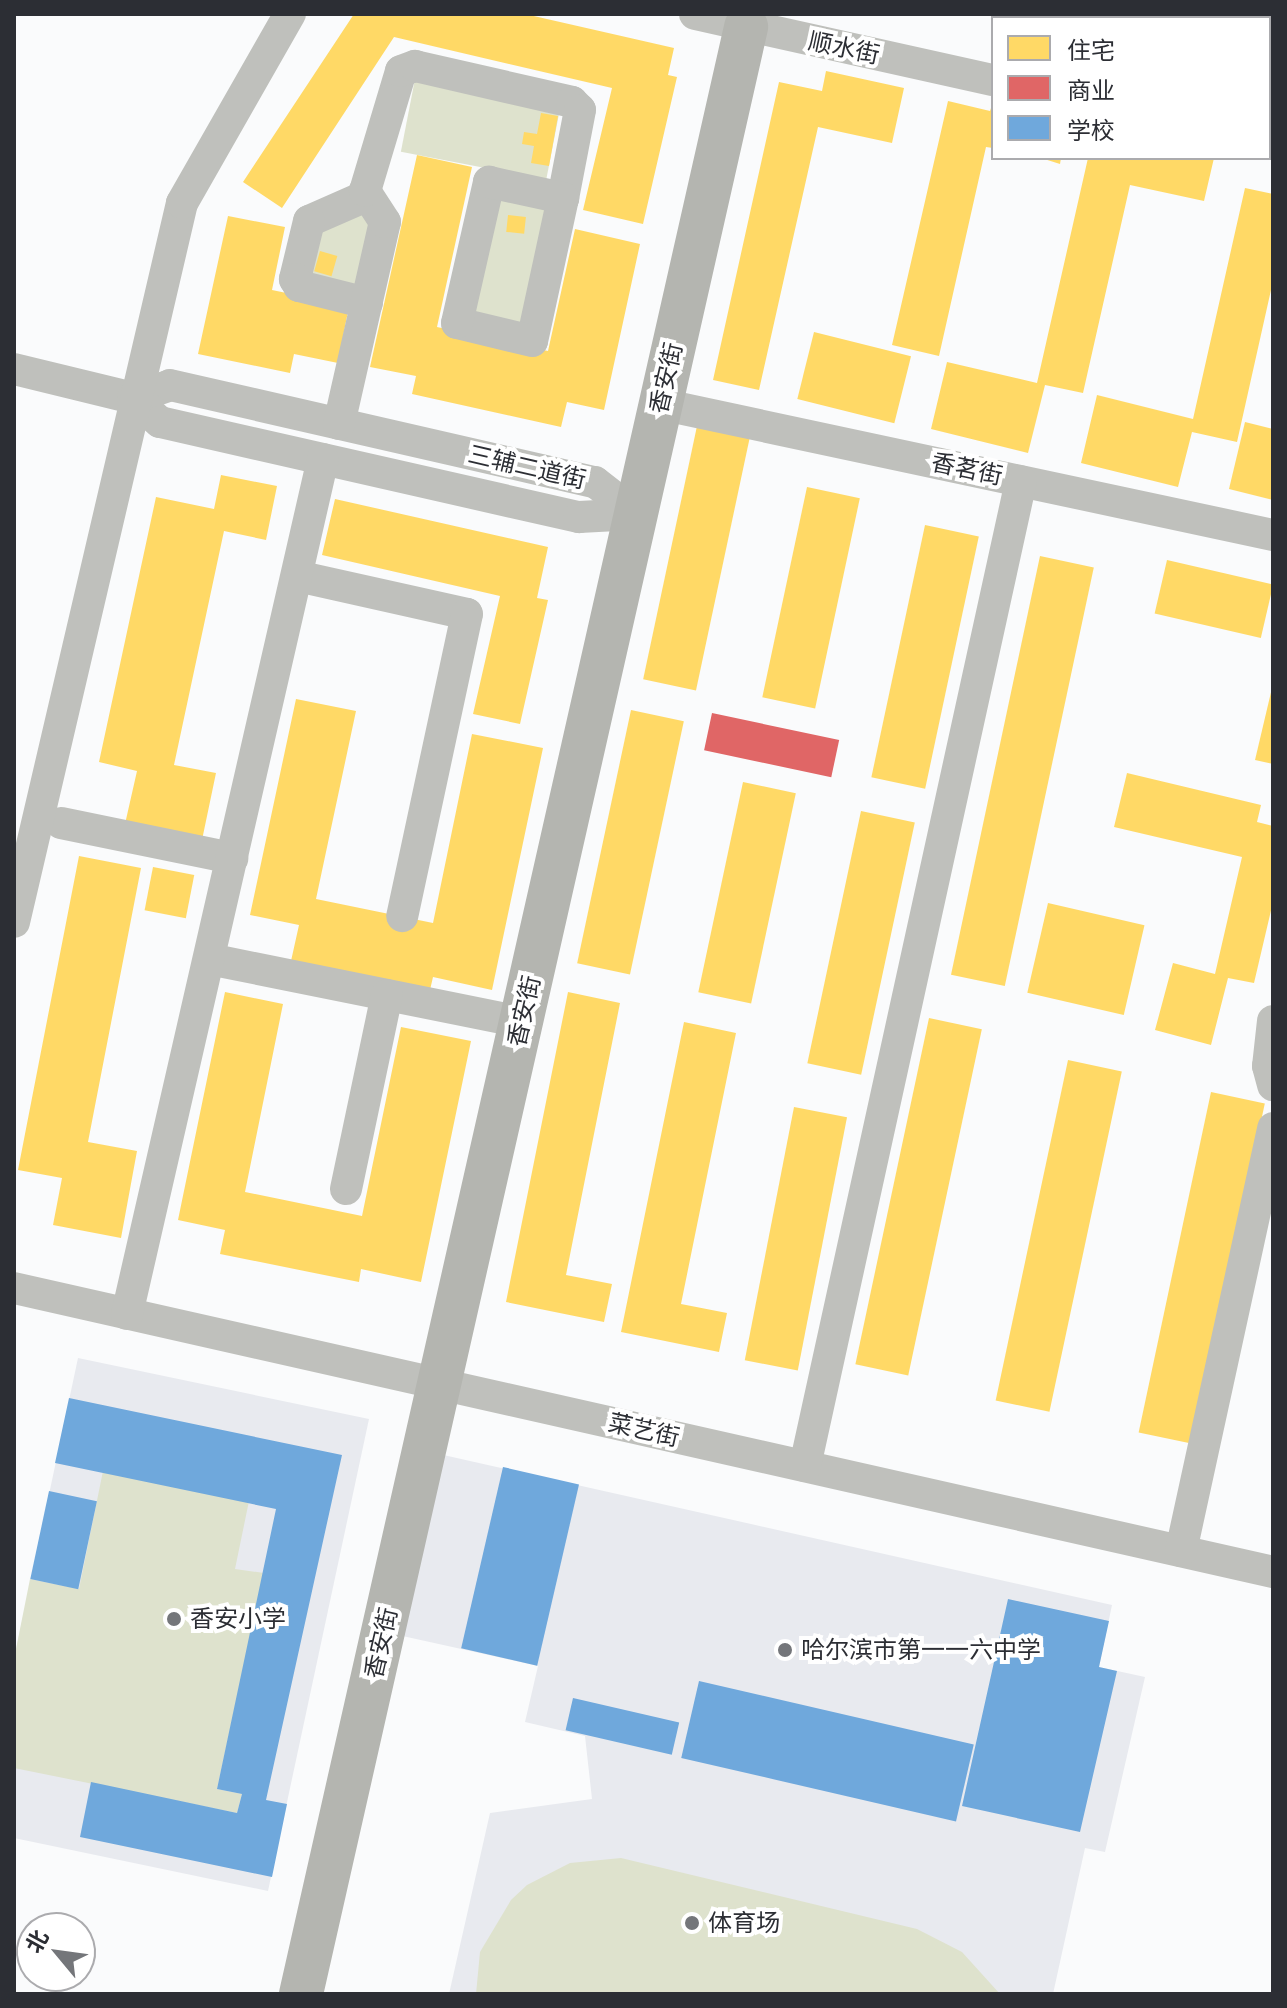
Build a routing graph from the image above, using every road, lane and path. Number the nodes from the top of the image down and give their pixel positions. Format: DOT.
graph roads {
  1 [pos="290,14"];
  2 [pos="695,14"];
  3 [pos="746,27"];
  4 [pos="991,80"];
  5 [pos="366,196"];
  6 [pos="563,198"];
  7 [pos="367,303"];
  8 [pos="14,369"];
  9 [pos="133,398"];
  10 [pos="660,404"];
  11 [pos="339,424"];
  12 [pos="323,459"];
  13 [pos="1021,481"];
  14 [pos="636,514"];
  15 [pos="1273,535"];
  16 [pos="297,576"];
  17 [pos="61,823"];
  18 [pos="232,858"];
  19 [pos="402,916"];
  20 [pos="14,922"];
  21 [pos="209,959"];
  22 [pos="387,995"];
  23 [pos="502,1018"];
  24 [pos="1273,1021"];
  25 [pos="1273,1085"];
  26 [pos="1273,1128"];
  27 [pos="346,1189"];
  28 [pos="14,1288"];
  29 [pos="127,1314"];
  30 [pos="439,1384"];
  31 [pos="805,1466"];
  32 [pos="1181,1551"];
  33 [pos="1273,1572"];
  34 [pos="301,1994"];
  1 -- 9 [label="street"];
  2 -- 3 [label="street, 顺水街"];
  3 -- 4 [label="street, 顺水街"];
  3 -- 10 [label="street, 香安街"];
  5 -- 6 [label="street"];
  5 -- 7 [label="street"];
  5 -- 7 [label="street"];
  6 -- 6 [label="street"];
  7 -- 11 [label="street"];
  8 -- 9 [label="street, 三辅二道街"];
  9 -- 11 [label="street, 三辅二道街"];
  9 -- 12 [label="street, 三辅二道街"];
  9 -- 20 [label="street"];
  10 -- 13 [label="street, 香茗街"];
  10 -- 14 [label="street, 香安街"];
  11 -- 14 [label="street, 三辅二道街"];
  12 -- 14 [label="street, 三辅二道街"];
  12 -- 16 [label="street"];
  13 -- 15 [label="street, 香茗街"];
  13 -- 31 [label="street"];
  14 -- 30 [label="street, 香安街"];
  16 -- 18 [label="street"];
  16 -- 19 [label="street"];
  17 -- 18 [label="street"];
  18 -- 21 [label="street"];
  21 -- 22 [label="street"];
  21 -- 29 [label="street"];
  22 -- 23 [label="street"];
  22 -- 27 [label="street"];
  24 -- 25 [label="street"];
  26 -- 32 [label="street"];
  28 -- 29 [label="street, 菜艺街"];
  29 -- 30 [label="street, 菜艺街"];
  30 -- 31 [label="street, 菜艺街"];
  30 -- 34 [label="street, 香安街"];
  31 -- 32 [label="street, 菜艺街"];
  32 -- 33 [label="street, 菜艺街"];
}
